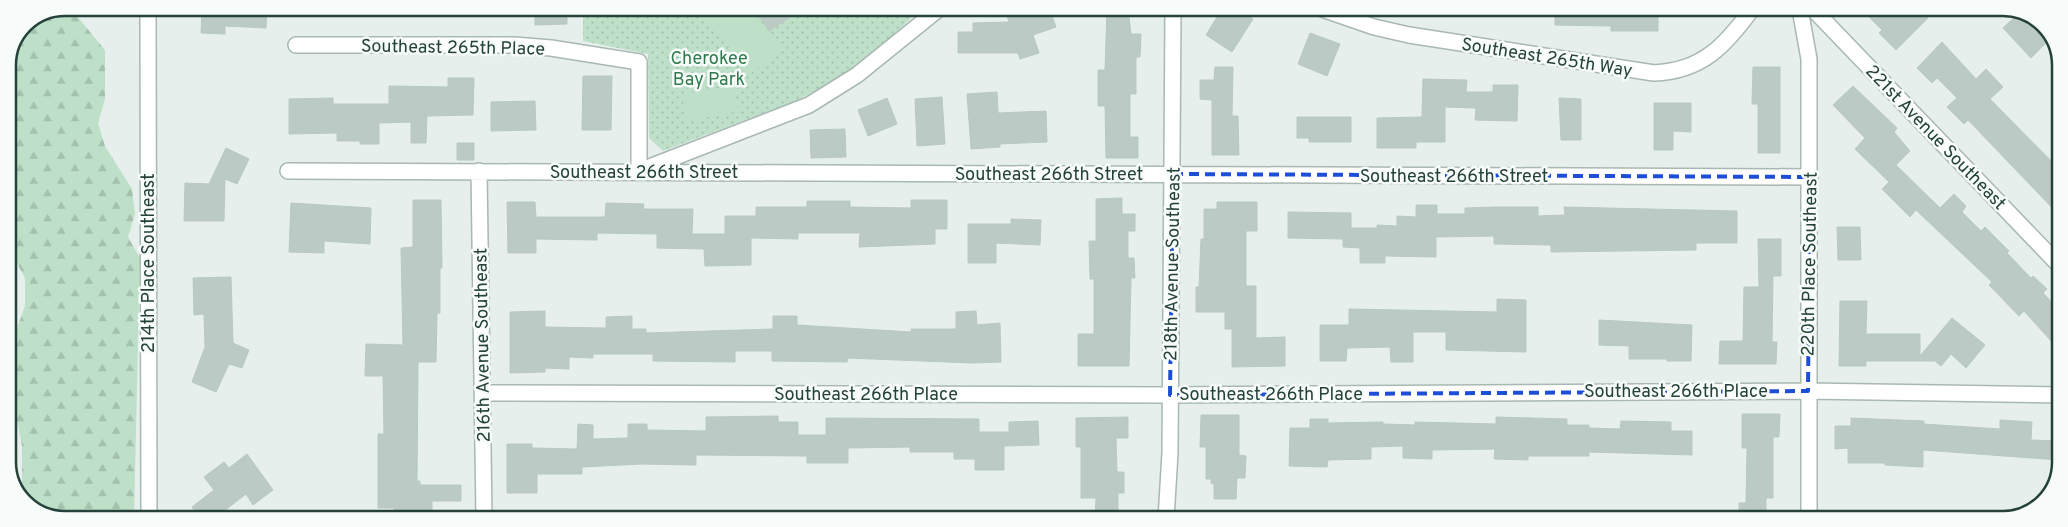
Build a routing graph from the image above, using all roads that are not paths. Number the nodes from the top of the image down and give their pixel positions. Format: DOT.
graph roads {
  1 [pos="148,16"];
  2 [pos="930,16"];
  3 [pos="1173,16"];
  4 [pos="1342,16"];
  5 [pos="1746,16"];
  6 [pos="1801,16"];
  7 [pos="1820,16"];
  8 [pos="296,45"];
  9 [pos="288,171"];
  10 [pos="478,172"];
  11 [pos="639,172"];
  12 [pos="1173,174"];
  13 [pos="1810,177"];
  14 [pos="2052,257"];
  15 [pos="1808,390"];
  16 [pos="484,393"];
  17 [pos="1170,395"];
  18 [pos="2052,395"];
  19 [pos="148,511"];
  20 [pos="484,511"];
  21 [pos="1167,511"];
  22 [pos="1809,511"];
  1 -- 19 [label="street, 214th Place Southeast"];
  2 -- 11 [label="street"];
  3 -- 12 [label="street, 218th Avenue Southeast"];
  4 -- 5 [label="street, Southeast 265th Way"];
  6 -- 13 [label="street, 220th Place Southeast"];
  7 -- 14 [label="street, 221st Avenue Southeast"];
  8 -- 11 [label="street, Southeast 265th Place"];
  9 -- 10 [label="street, Southeast 266th Street"];
  10 -- 11 [label="street, Southeast 266th Street"];
  10 -- 16 [label="street, 216th Avenue Southeast"];
  11 -- 12 [label="street, Southeast 266th Street"];
  12 -- 13 [label="street, Southeast 266th Street"];
  12 -- 17 [label="street, 218th Avenue Southeast"];
  13 -- 15 [label="street, 220th Place Southeast"];
  15 -- 17 [label="street, Southeast 266th Place"];
  15 -- 18 [label="street, Southeast 266th Place"];
  15 -- 22 [label="street, 220th Place Southeast"];
  16 -- 17 [label="street, Southeast 266th Place"];
  16 -- 20 [label="street, 216th Avenue Southeast"];
  17 -- 21 [label="street, 218th Avenue Southeast"];
}
